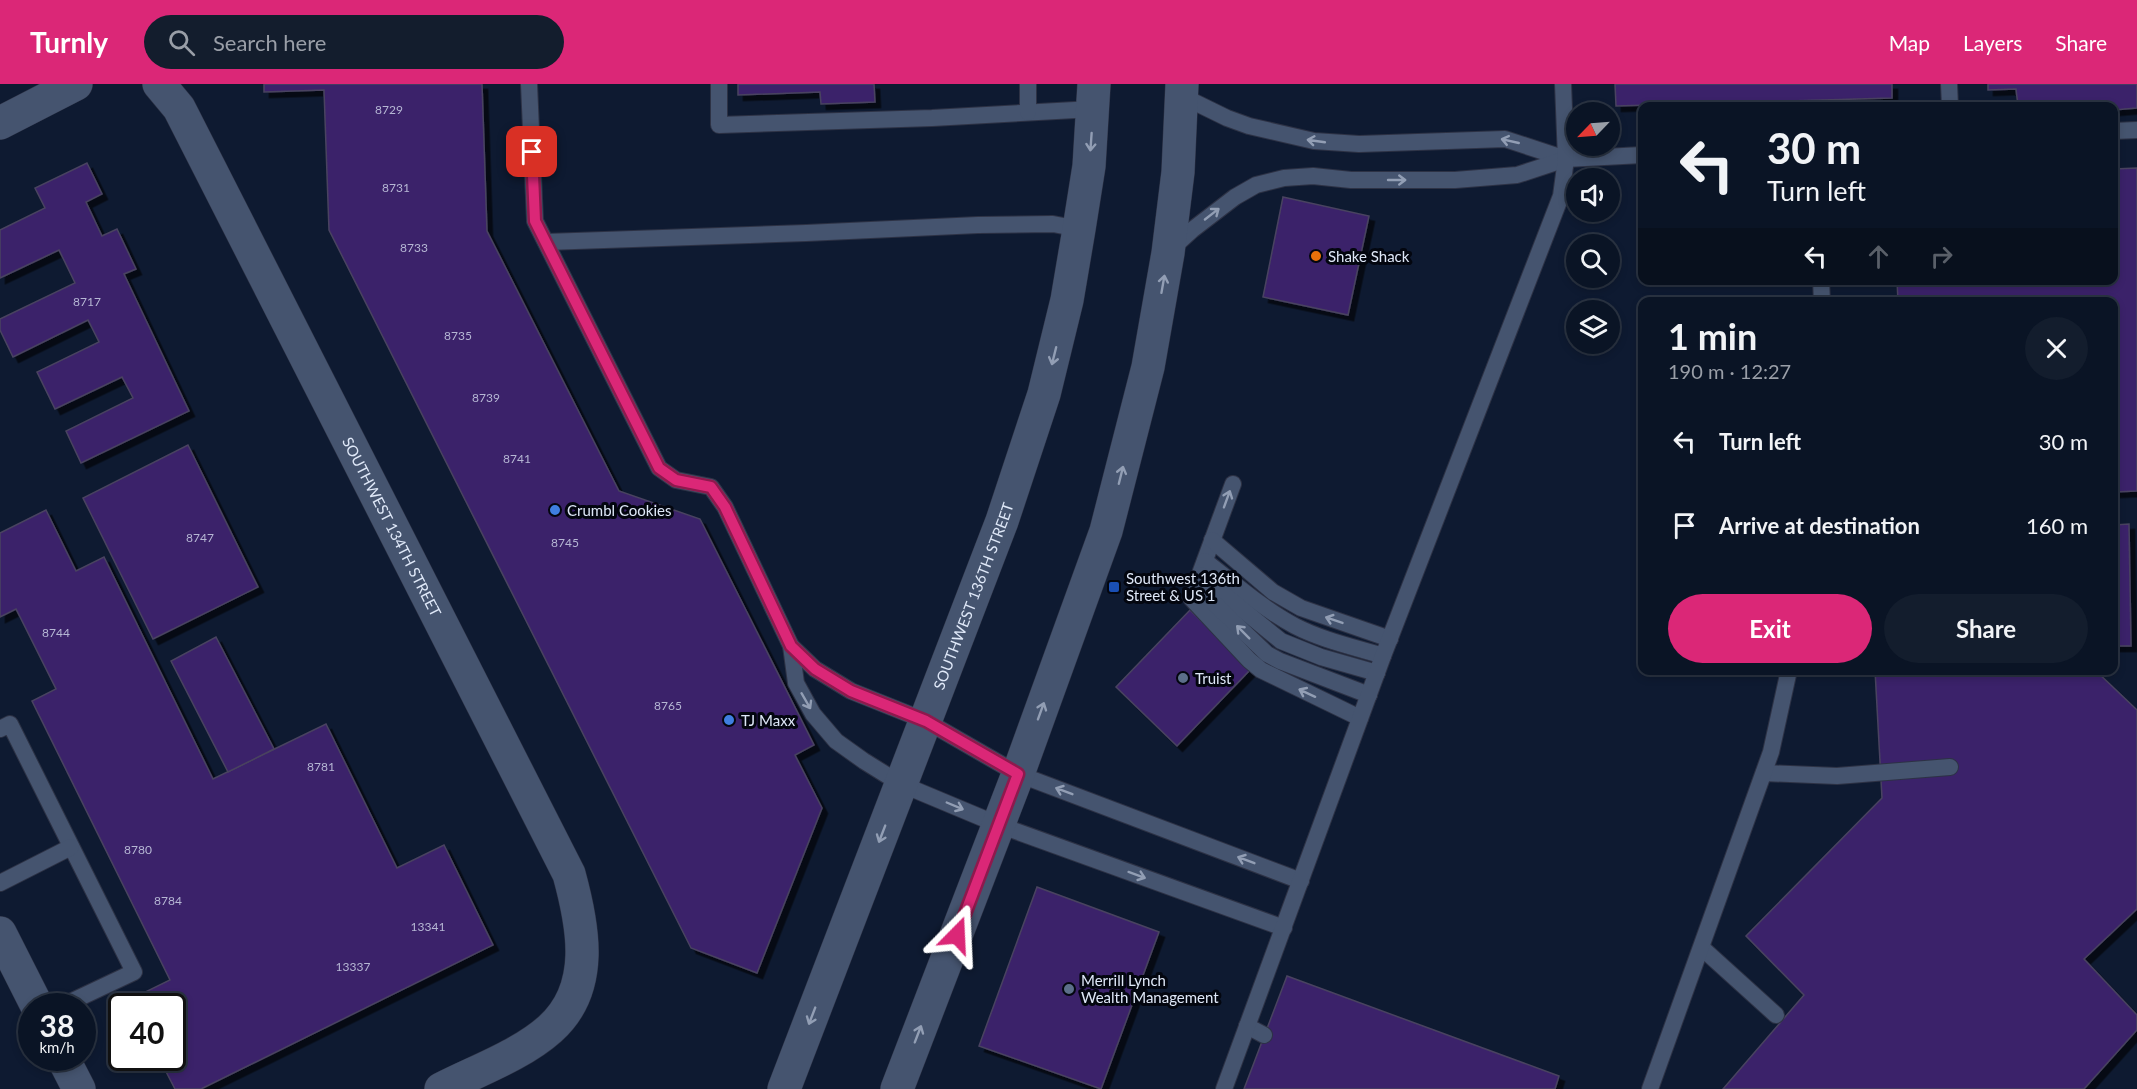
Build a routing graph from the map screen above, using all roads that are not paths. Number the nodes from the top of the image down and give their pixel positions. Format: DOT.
graph roads {
  1 [pos="76,84"];
  2 [pos="159,84"];
  3 [pos="529,84"];
  4 [pos="719,84"];
  5 [pos="1028,84"];
  6 [pos="1563,84"];
  7 [pos="1949,84"];
  8 [pos="1182,90"];
  9 [pos="1094,96"];
  10 [pos="1950,102"];
  11 [pos="1028,112"];
  12 [pos="0,123"];
  13 [pos="2137,130"];
  14 [pos="2118,131"];
  15 [pos="1638,155"];
  16 [pos="1566,159"];
  17 [pos="1079,229"];
  18 [pos="546,242"];
  19 [pos="1168,253"];
  20 [pos="1233,484"];
  21 [pos="1212,540"];
  22 [pos="1200,574"];
  23 [pos="1389,639"];
  24 [pos="791,646"];
  25 [pos="1383,656"];
  26 [pos="1377,673"];
  27 [pos="1788,675"];
  28 [pos="1369,695"];
  29 [pos="1360,718"];
  30 [pos="926,721"];
  31 [pos="0,729"];
  32 [pos="1950,767"];
  33 [pos="1764,773"];
  34 [pos="1018,774"];
  35 [pos="901,784"];
  36 [pos="999,825"];
  37 [pos="71,847"];
  38 [pos="1301,881"];
  39 [pos="0,884"];
  40 [pos="1284,928"];
  41 [pos="0,933"];
  42 [pos="1701,948"];
  43 [pos="30,993"];
  44 [pos="90,993"];
  45 [pos="1776,1014"];
  46 [pos="1247,1026"];
  47 [pos="1264,1035"];
  48 [pos="70,1071"];
  49 [pos="79,1089"];
  50 [pos="441,1089"];
  51 [pos="784,1089"];
  52 [pos="897,1089"];
  53 [pos="1224,1089"];
  54 [pos="1650,1089"];
  1 -- 12 [label="street"];
  2 -- 50 [label="street, SOUTHWEST 134TH STREET"];
  3 -- 18 [label="lane"];
  4 -- 11 [label="lane"];
  5 -- 11 [label="lane"];
  6 -- 16 [label="lane"];
  7 -- 10 [label="lane"];
  16 -- 8 [label="lane, one-way"];
  8 -- 19 [label="street"];
  9 -- 11 [label="lane"];
  9 -- 17 [label="street, SOUTHWEST 136TH STREET, one-way"];
  13 -- 14 [label="lane"];
  15 -- 16 [label="lane"];
  19 -- 16 [label="lane, one-way"];
  16 -- 23 [label="lane"];
  17 -- 18 [label="lane"];
  17 -- 30 [label="street, SOUTHWEST 136TH STREET, one-way"];
  18 -- 24 [label="lane"];
  34 -- 19 [label="street, one-way"];
  21 -- 20 [label="lane, one-way"];
  21 -- 22 [label="lane"];
  23 -- 21 [label="lane, one-way"];
  22 -- 25 [label="lane"];
  22 -- 26 [label="lane"];
  28 -- 22 [label="lane, one-way"];
  29 -- 22 [label="lane, one-way"];
  23 -- 25 [label="lane"];
  24 -- 30 [label="lane"];
  24 -- 35 [label="lane, one-way"];
  25 -- 26 [label="lane"];
  26 -- 28 [label="lane"];
  27 -- 33 [label="lane"];
  28 -- 29 [label="lane"];
  29 -- 38 [label="lane"];
  30 -- 34 [label="lane"];
  30 -- 35 [label="street, SOUTHWEST 136TH STREET"];
  31 -- 37 [label="lane"];
  32 -- 33 [label="lane"];
  33 -- 42 [label="lane"];
  34 -- 36 [label="street"];
  38 -- 34 [label="lane, one-way"];
  35 -- 36 [label="lane, one-way"];
  35 -- 51 [label="street, SOUTHWEST 136TH STREET, one-way"];
  36 -- 40 [label="lane, one-way"];
  52 -- 36 [label="street, one-way"];
  37 -- 39 [label="lane"];
  37 -- 44 [label="lane"];
  38 -- 40 [label="lane"];
  40 -- 46 [label="lane"];
  41 -- 43 [label="street"];
  42 -- 45 [label="lane"];
  42 -- 54 [label="lane"];
  46 -- 47 [label="lane"];
  46 -- 53 [label="lane"];
  48 -- 49 [label="street"];
}
